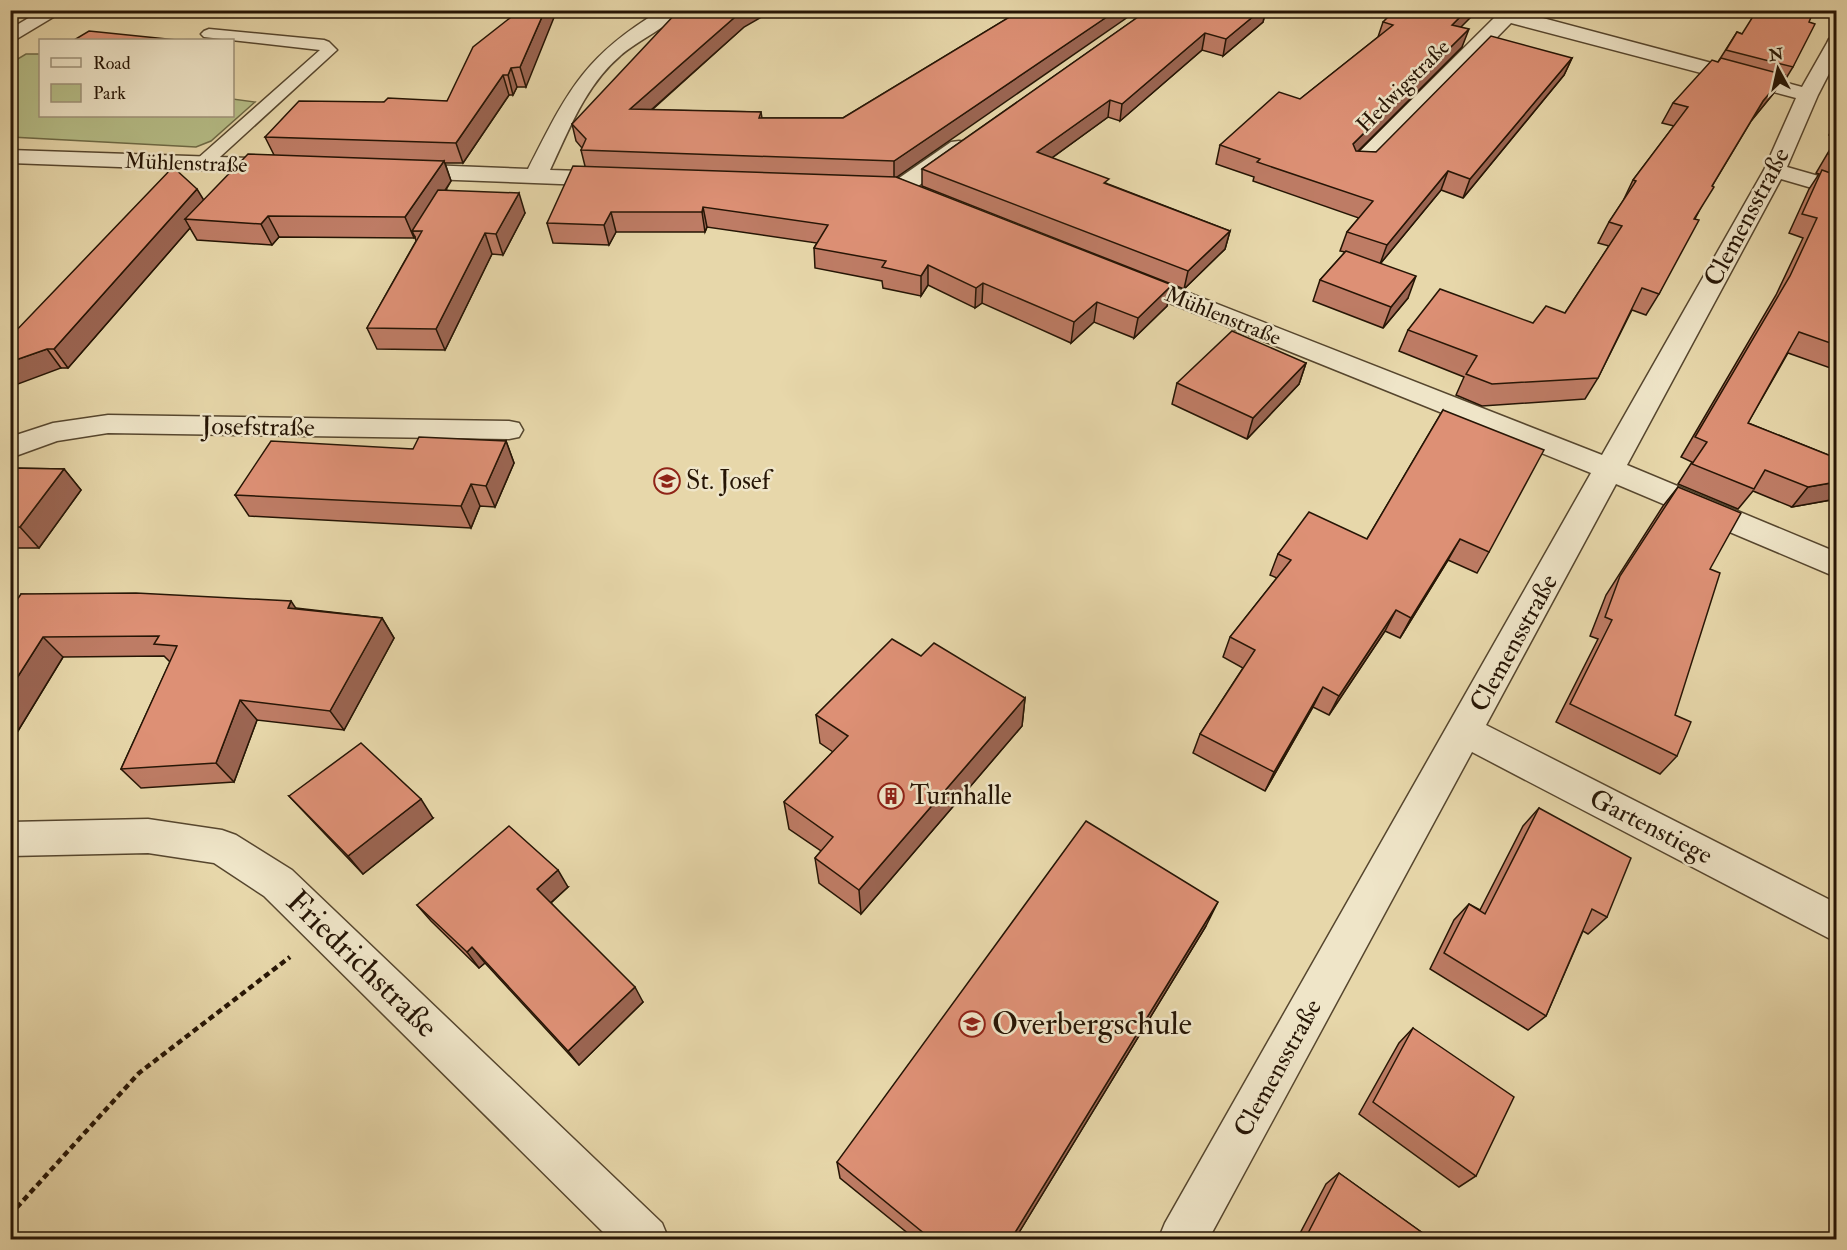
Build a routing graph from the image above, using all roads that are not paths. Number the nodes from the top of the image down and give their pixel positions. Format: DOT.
graph roads {
  1 [pos="56,10"];
  2 [pos="675,10"];
  3 [pos="1505,13"];
  4 [pos="210,34"];
  5 [pos="10,38"];
  6 [pos="1836,43"];
  7 [pos="1808,95"];
  8 [pos="979,133"];
  9 [pos="10,156"];
  10 [pos="203,163"];
  11 [pos="1360,165"];
  12 [pos="298,167"];
  13 [pos="381,170"];
  14 [pos="1775,170"];
  15 [pos="536,177"];
  16 [pos="630,179"];
  17 [pos="1836,188"];
  18 [pos="934,201"];
  19 [pos="1100,267"];
  20 [pos="509,430"];
  21 [pos="10,448"];
  22 [pos="1611,470"];
  23 [pos="1836,565"];
  24 [pos="1465,731"];
  25 [pos="10,839"];
  26 [pos="1836,922"];
  27 [pos="645,1239"];
  28 [pos="1182,1239"];
  1 -- 5 [label="street"];
  2 -- 15 [label="street"];
  3 -- 7 [label="street, Hedwigstraße"];
  3 -- 11 [label="street, Hedwigstraße"];
  4 -- 10 [label="lane"];
  6 -- 7 [label="street, Clemensstraße"];
  7 -- 14 [label="street, Clemensstraße"];
  8 -- 18 [label="street"];
  9 -- 10 [label="street, Mühlenstraße"];
  10 -- 12 [label="street, Mühlenstraße"];
  13 -- 15 [label="street"];
  14 -- 17 [label="street"];
  14 -- 22 [label="street, Clemensstraße"];
  15 -- 16 [label="street"];
  19 -- 22 [label="street, Mühlenstraße"];
  20 -- 21 [label="street, Josefstraße"];
  22 -- 23 [label="street, Mühlenstraße"];
  22 -- 24 [label="street, Clemensstraße"];
  24 -- 26 [label="street, Gartenstiege"];
  24 -- 28 [label="street, Clemensstraße"];
  25 -- 27 [label="street, Friedrichstraße"];
}
